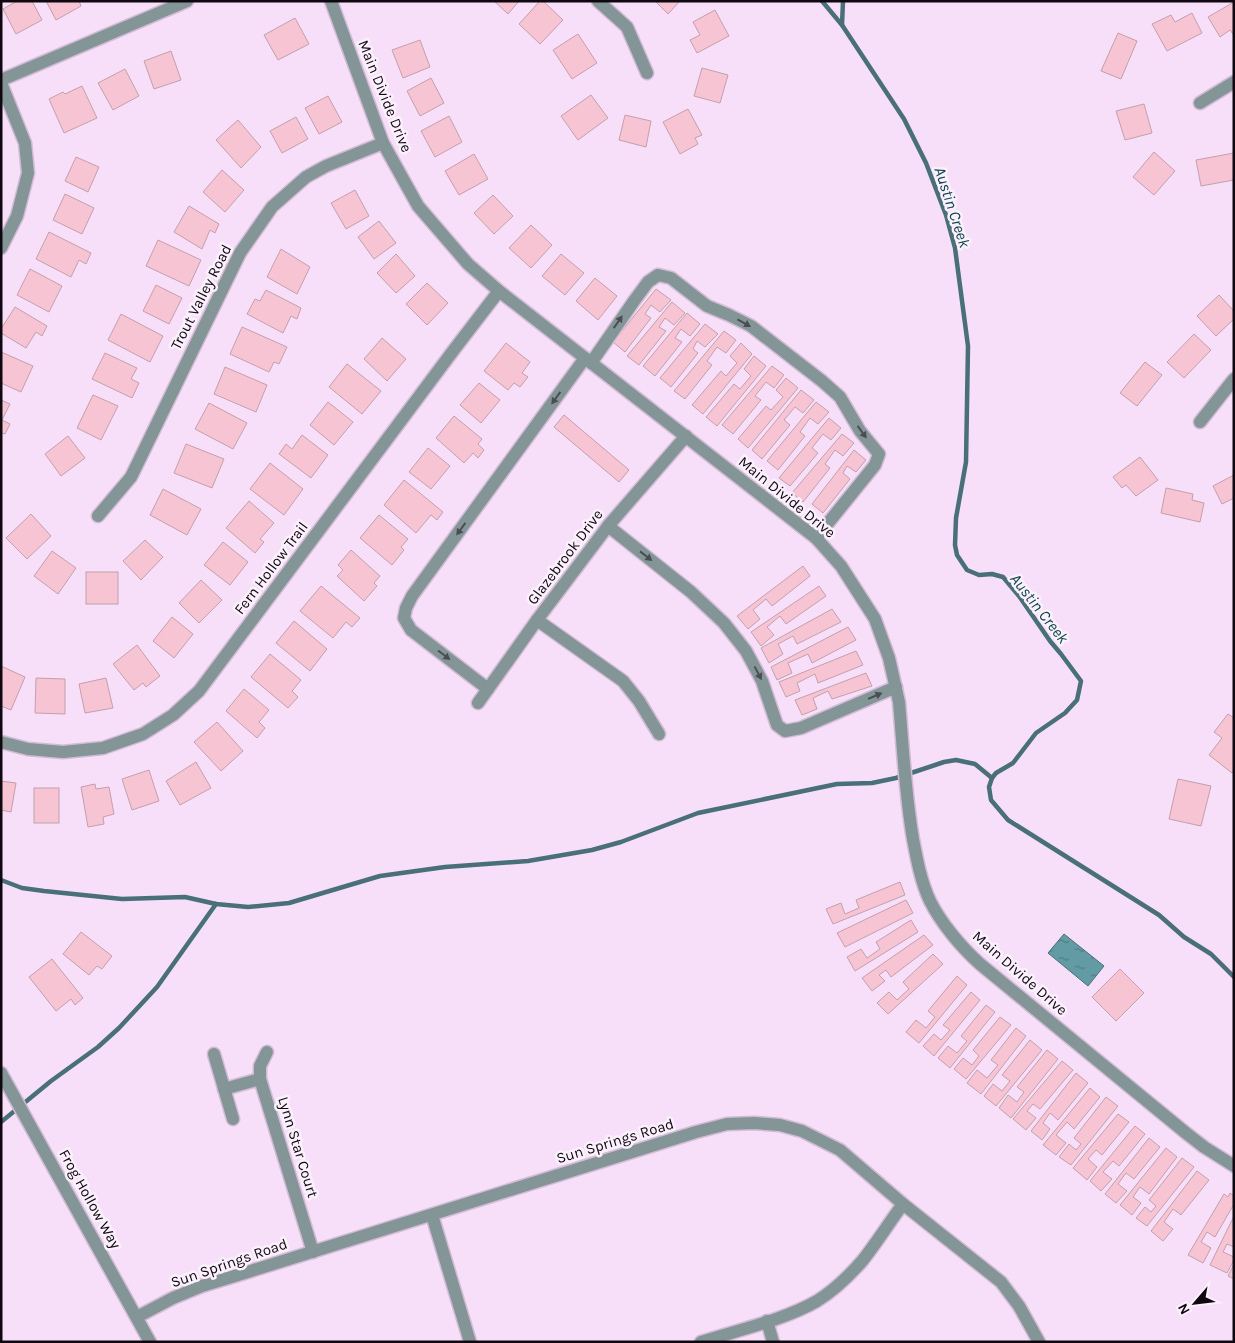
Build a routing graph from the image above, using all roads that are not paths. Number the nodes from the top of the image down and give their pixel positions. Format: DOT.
graph roads {
  1 [pos="187,1"];
  2 [pos="331,1"];
  3 [pos="598,1"];
  4 [pos="647,73"];
  5 [pos="1,81"];
  6 [pos="1234,82"];
  7 [pos="1200,103"];
  8 [pos="383,143"];
  9 [pos="1,248"];
  10 [pos="499,291"];
  11 [pos="588,360"];
  12 [pos="1234,379"];
  13 [pos="1200,422"];
  14 [pos="686,436"];
  15 [pos="98,516"];
  16 [pos="608,526"];
  17 [pos="816,538"];
  18 [pos="537,620"];
  19 [pos="896,688"];
  20 [pos="488,689"];
  21 [pos="478,703"];
  22 [pos="659,734"];
  23 [pos="1,742"];
  24 [pos="267,1052"];
  25 [pos="214,1054"];
  26 [pos="1,1073"];
  27 [pos="260,1079"];
  28 [pos="224,1089"];
  29 [pos="233,1118"];
  30 [pos="1234,1166"];
  31 [pos="903,1204"];
  32 [pos="432,1215"];
  33 [pos="313,1252"];
  34 [pos="137,1318"];
  35 [pos="767,1321"];
  36 [pos="150,1342"];
  37 [pos="470,1342"];
  38 [pos="702,1342"];
  39 [pos="773,1342"];
  40 [pos="1039,1342"];
  1 -- 5 [label="street"];
  2 -- 8 [label="street, Main Divide Drive"];
  3 -- 4 [label="street"];
  5 -- 9 [label="street"];
  6 -- 7 [label="street"];
  8 -- 10 [label="street, Main Divide Drive"];
  8 -- 15 [label="street, Trout Valley Road"];
  10 -- 11 [label="street, Main Divide Drive"];
  10 -- 23 [label="street, Fern Hollow Trail"];
  11 -- 14 [label="street, Main Divide Drive"];
  11 -- 17 [label="street, one-way"];
  11 -- 20 [label="street, one-way"];
  12 -- 13 [label="street"];
  14 -- 16 [label="street, Glazebrook Drive"];
  14 -- 17 [label="street, Main Divide Drive"];
  16 -- 18 [label="street, Glazebrook Drive"];
  16 -- 19 [label="street, one-way"];
  17 -- 19 [label="street, Main Divide Drive"];
  18 -- 20 [label="street, Glazebrook Drive"];
  18 -- 22 [label="street"];
  19 -- 30 [label="street, Main Divide Drive"];
  20 -- 21 [label="street, Glazebrook Drive"];
  24 -- 27 [label="street, Lynn Star Court"];
  25 -- 28 [label="street"];
  26 -- 34 [label="street, Frog Hollow Way"];
  27 -- 28 [label="street"];
  27 -- 33 [label="street, Lynn Star Court"];
  28 -- 29 [label="street"];
  31 -- 32 [label="street, Sun Springs Road"];
  31 -- 35 [label="street"];
  31 -- 40 [label="street, Sun Springs Road"];
  32 -- 33 [label="street, Sun Springs Road"];
  32 -- 37 [label="street"];
  33 -- 34 [label="street, Sun Springs Road"];
  34 -- 36 [label="street, Frog Hollow Way"];
  35 -- 38 [label="street"];
  35 -- 39 [label="street"];
}
